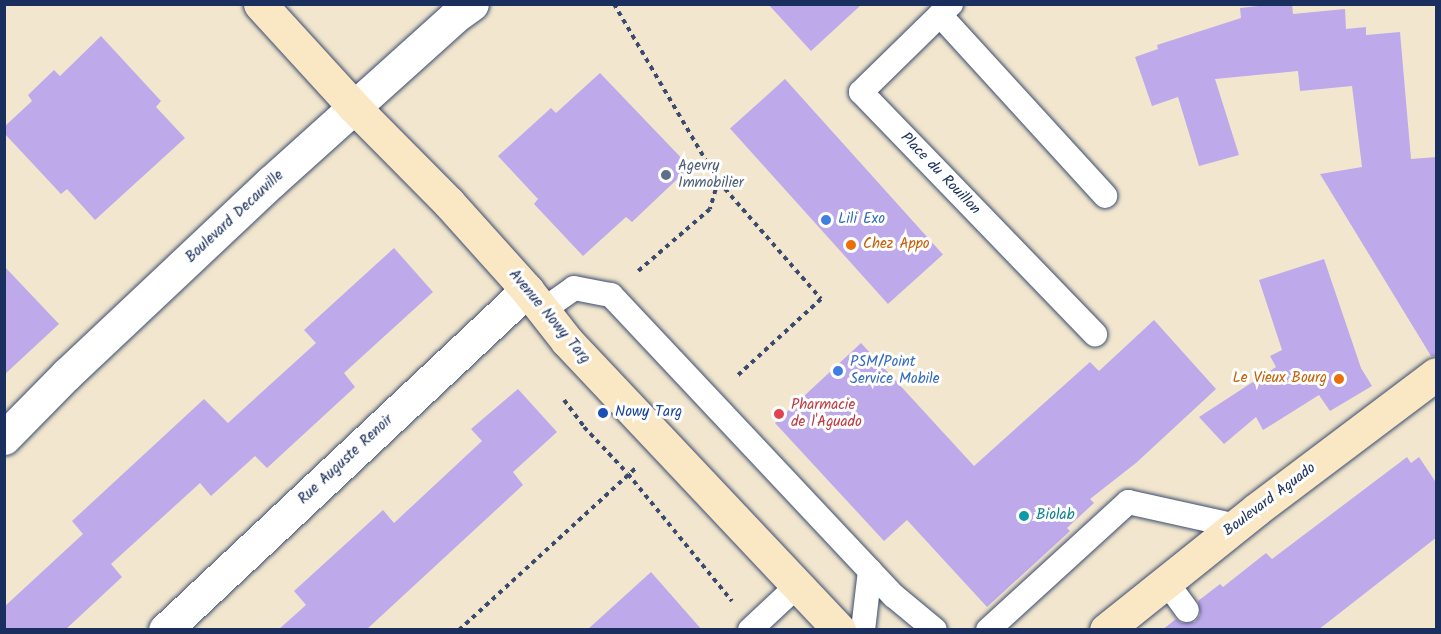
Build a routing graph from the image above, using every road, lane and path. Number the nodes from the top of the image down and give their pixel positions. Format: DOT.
graph roads {
  1 [pos="260,4"];
  2 [pos="472,4"];
  3 [pos="614,4"];
  4 [pos="946,10"];
  5 [pos="354,107"];
  6 [pos="1105,196"];
  7 [pos="611,295"];
  8 [pos="535,300"];
  9 [pos="1095,334"];
  10 [pos="1437,374"];
  11 [pos="558,391"];
  12 [pos="4,438"];
  13 [pos="1236,526"];
  14 [pos="870,570"];
  15 [pos="1166,580"];
  16 [pos="797,586"];
  17 [pos="1187,610"];
  18 [pos="752,628"];
  19 [pos="165,630"];
  20 [pos="839,630"];
  21 [pos="863,630"];
  22 [pos="935,630"];
  23 [pos="988,630"];
  24 [pos="1106,630"];
  1 -- 5 [label="street, Avenue Nowy Targ"];
  2 -- 5 [label="street, Boulevard Decauville"];
  3 -- 7 [label="path"];
  4 -- 6 [label="lane, Place du Rouillon"];
  4 -- 9 [label="lane, Place du Rouillon"];
  5 -- 8 [label="street, Avenue Nowy Targ"];
  5 -- 12 [label="street, Boulevard Decauville"];
  7 -- 8 [label="lane"];
  7 -- 14 [label="lane"];
  8 -- 16 [label="street, Avenue Nowy Targ"];
  8 -- 19 [label="street, Rue Auguste Renoir"];
  10 -- 13 [label="street, Boulevard Aguado"];
  11 -- 18 [label="path"];
  13 -- 15 [label="street, Boulevard Aguado"];
  13 -- 23 [label="lane"];
  14 -- 21 [label="lane"];
  14 -- 22 [label="lane"];
  15 -- 17 [label="lane"];
  15 -- 24 [label="street, Boulevard Aguado"];
  16 -- 18 [label="lane"];
  16 -- 20 [label="street, Avenue Nowy Targ"];
}
